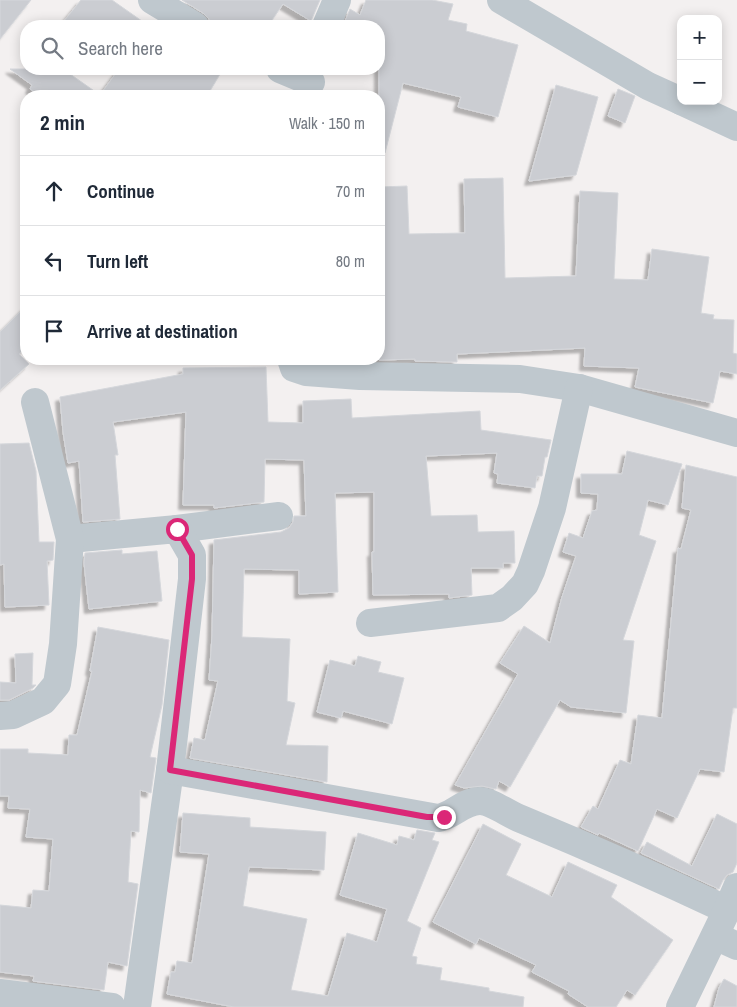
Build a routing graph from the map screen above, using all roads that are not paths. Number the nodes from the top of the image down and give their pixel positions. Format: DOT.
graph roads {
  1 [pos="152,0"];
  2 [pos="337,0"];
  3 [pos="501,0"];
  4 [pos="185,20"];
  5 [pos="329,20"];
  6 [pos="294,75"];
  7 [pos="311,82"];
  8 [pos="677,99"];
  9 [pos="690,105"];
  10 [pos="737,126"];
  11 [pos="293,365"];
  12 [pos="579,388"];
  13 [pos="35,402"];
  14 [pos="737,433"];
  15 [pos="279,516"];
  16 [pos="177,529"];
  17 [pos="70,539"];
  18 [pos="370,623"];
  19 [pos="0,716"];
  20 [pos="170,770"];
  21 [pos="732,898"];
  22 [pos="726,941"];
  23 [pos="0,993"];
  24 [pos="112,1007"];
  25 [pos="137,1007"];
  26 [pos="680,1007"];
  1 -- 4 [label="street"];
  2 -- 5 [label="street"];
  3 -- 8 [label="street"];
  6 -- 7 [label="street"];
  9 -- 10 [label="street"];
  11 -- 12 [label="street"];
  12 -- 14 [label="street"];
  12 -- 18 [label="street"];
  13 -- 17 [label="street"];
  15 -- 16 [label="street"];
  16 -- 17 [label="street"];
  16 -- 20 [label="street"];
  17 -- 19 [label="street"];
  20 -- 21 [label="street"];
  20 -- 25 [label="street"];
  21 -- 22 [label="street"];
  22 -- 26 [label="street"];
  23 -- 24 [label="street"];
}
